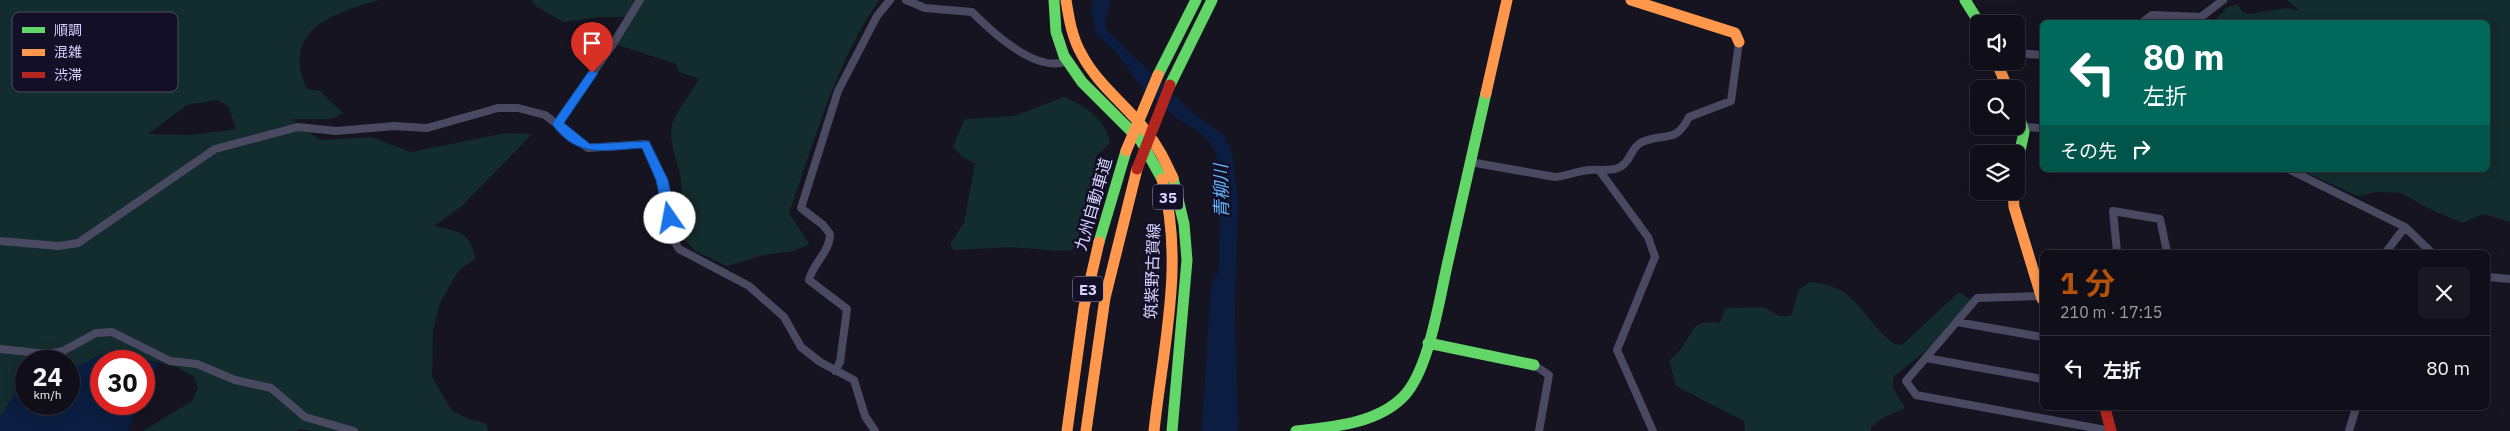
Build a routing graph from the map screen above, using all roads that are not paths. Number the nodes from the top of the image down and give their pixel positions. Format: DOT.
graph roads {
  1 [pos="640,0"];
  2 [pos="890,0"];
  3 [pos="906,0"];
  4 [pos="1054,0"];
  5 [pos="1066,0"];
  6 [pos="1196,0"];
  7 [pos="1212,0"];
  8 [pos="1507,0"];
  9 [pos="1631,0"];
  10 [pos="1965,0"];
  11 [pos="2223,0"];
  12 [pos="1974,15"];
  13 [pos="2146,20"];
  14 [pos="1739,42"];
  15 [pos="2025,54"];
  16 [pos="2040,56"];
  17 [pos="1067,61"];
  18 [pos="558,124"];
  19 [pos="2025,127"];
  20 [pos="2040,128"];
  21 [pos="1470,162"];
  22 [pos="1599,170"];
  23 [pos="2294,172"];
  24 [pos="2014,200"];
  25 [pos="2405,227"];
  26 [pos="0,242"];
  27 [pos="2117,250"];
  28 [pos="2167,250"];
  29 [pos="2388,250"];
  30 [pos="2429,250"];
  31 [pos="2490,277"];
  32 [pos="2039,279"];
  33 [pos="2510,280"];
  34 [pos="2040,297"];
  35 [pos="1957,322"];
  36 [pos="2040,337"];
  37 [pos="1428,343"];
  38 [pos="0,348"];
  39 [pos="1926,358"];
  40 [pos="1534,365"];
  41 [pos="835,371"];
  42 [pos="2040,379"];
  43 [pos="2106,410"];
  44 [pos="2355,410"];
  45 [pos="354,431"];
  46 [pos="875,431"];
  47 [pos="1067,431"];
  48 [pos="1086,431"];
  49 [pos="1154,431"];
  50 [pos="1172,431"];
  51 [pos="1296,431"];
  52 [pos="1539,431"];
  53 [pos="1653,431"];
  54 [pos="2111,431"];
  55 [pos="2349,431"];
  1 -- 18 [label="street"];
  2 -- 41 [label="street"];
  3 -- 17 [label="street"];
  4 -- 17 [label="main road, 筑紫野古賀線 / 35"];
  5 -- 50 [label="main road, 筑紫野古賀線 / 35"];
  6 -- 47 [label="main road, 九州自動車道 / E3, bridge"];
  7 -- 48 [label="main road, 九州自動車道 / E3, bridge"];
  8 -- 21 [label="main road"];
  9 -- 14 [label="main road"];
  10 -- 12 [label="main road"];
  11 -- 13 [label="street"];
  14 -- 22 [label="street"];
  15 -- 16 [label="street"];
  17 -- 49 [label="main road, 筑紫野古賀線 / 35"];
  18 -- 26 [label="street"];
  18 -- 41 [label="street"];
  19 -- 20 [label="street"];
  21 -- 22 [label="street"];
  21 -- 37 [label="main road"];
  22 -- 53 [label="street"];
  23 -- 25 [label="street"];
  24 -- 32 [label="main road"];
  25 -- 29 [label="street"];
  25 -- 30 [label="street"];
  27 -- 28 [label="street"];
  31 -- 33 [label="street"];
  34 -- 35 [label="street"];
  35 -- 36 [label="street"];
  35 -- 39 [label="street"];
  37 -- 40 [label="main road"];
  37 -- 51 [label="main road"];
  38 -- 45 [label="street"];
  39 -- 42 [label="street"];
  39 -- 54 [label="street"];
  40 -- 52 [label="street"];
  41 -- 46 [label="street"];
  43 -- 54 [label="main road"];
  44 -- 55 [label="street"];
}
